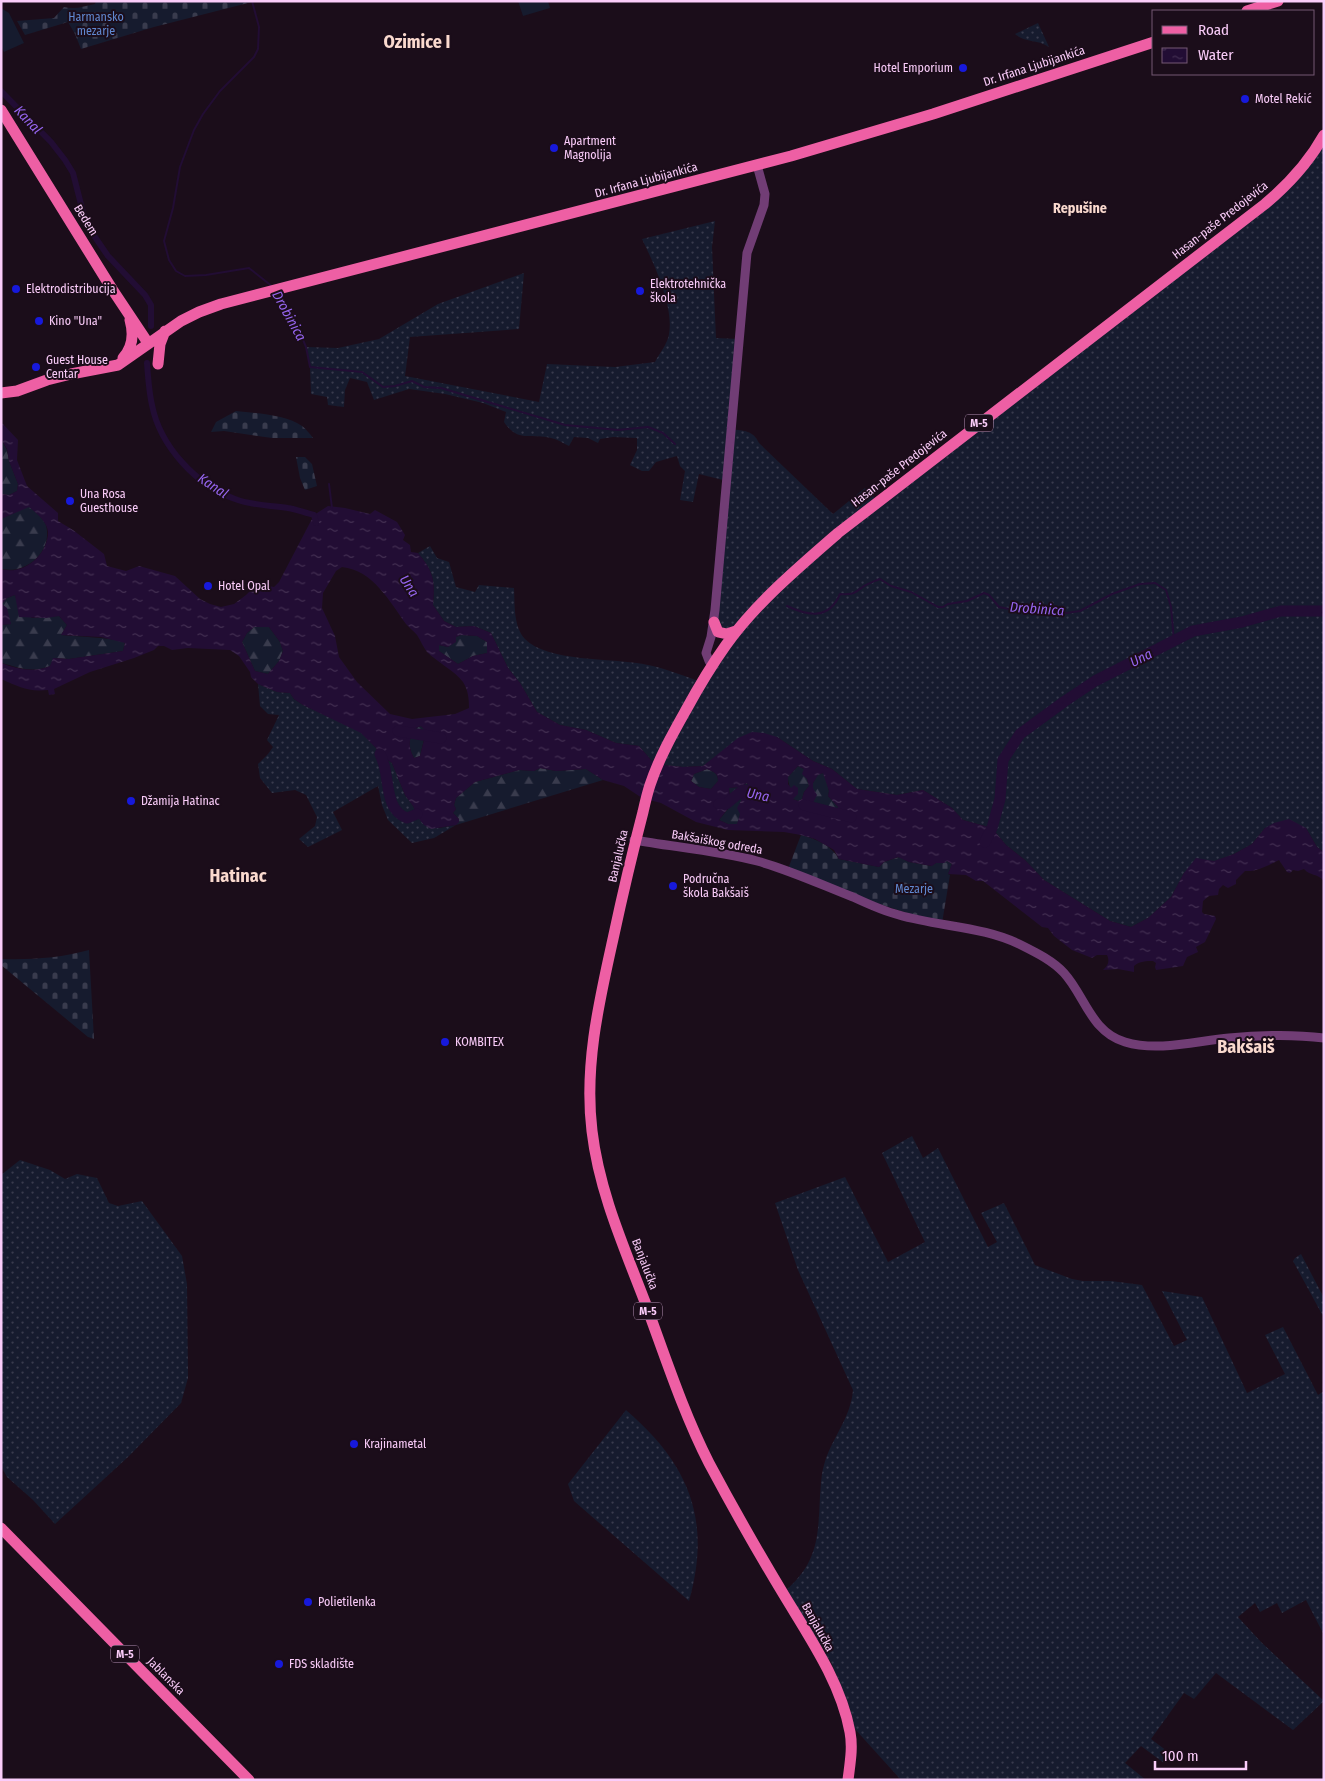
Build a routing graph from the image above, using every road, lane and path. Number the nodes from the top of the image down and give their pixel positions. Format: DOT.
graph roads {
  1 [pos="1278,1"];
  2 [pos="1250,10"];
  3 [pos="1152,43"];
  4 [pos="1,110"];
  5 [pos="1324,135"];
  6 [pos="757,165"];
  7 [pos="128,314"];
  8 [pos="135,324"];
  9 [pos="164,331"];
  10 [pos="148,343"];
  11 [pos="158,364"];
  12 [pos="113,366"];
  13 [pos="1,393"];
  14 [pos="714,622"];
  15 [pos="736,631"];
  16 [pos="715,661"];
  17 [pos="643,809"];
  18 [pos="634,840"];
  19 [pos="1324,1038"];
  20 [pos="1,1528"];
  21 [pos="249,1780"];
  22 [pos="848,1780"];
  1 -- 2 [label="main road"];
  3 -- 6 [label="main road, Dr. Irfana Ljubijankića"];
  4 -- 7 [label="main road, Bedem"];
  5 -- 15 [label="main road, Hasan-paše Predojevića / M-5"];
  6 -- 9 [label="main road, Dr. Irfana Ljubijankića"];
  6 -- 14 [label="street"];
  7 -- 8 [label="main road, Bedem"];
  7 -- 12 [label="main road"];
  8 -- 9 [label="main road"];
  8 -- 10 [label="main road, Bedem"];
  9 -- 10 [label="main road, Dr. Irfana Ljubijankića"];
  9 -- 11 [label="main road"];
  10 -- 12 [label="main road, Dr. Irfana Ljubijankića"];
  12 -- 13 [label="main road, Dr. Irfana Ljubijankića"];
  14 -- 15 [label="main road"];
  14 -- 16 [label="street"];
  15 -- 16 [label="main road, Hasan-paše Predojevića / M-5"];
  16 -- 17 [label="main road, Hasan-paše Predojevića / M-5"];
  17 -- 18 [label="main road, Banjalučka / M-5"];
  18 -- 19 [label="street, Bakšaiškog odreda"];
  18 -- 22 [label="main road, Banjalučka / M-5"];
  20 -- 21 [label="main road, Jablanska / M-5"];
}
